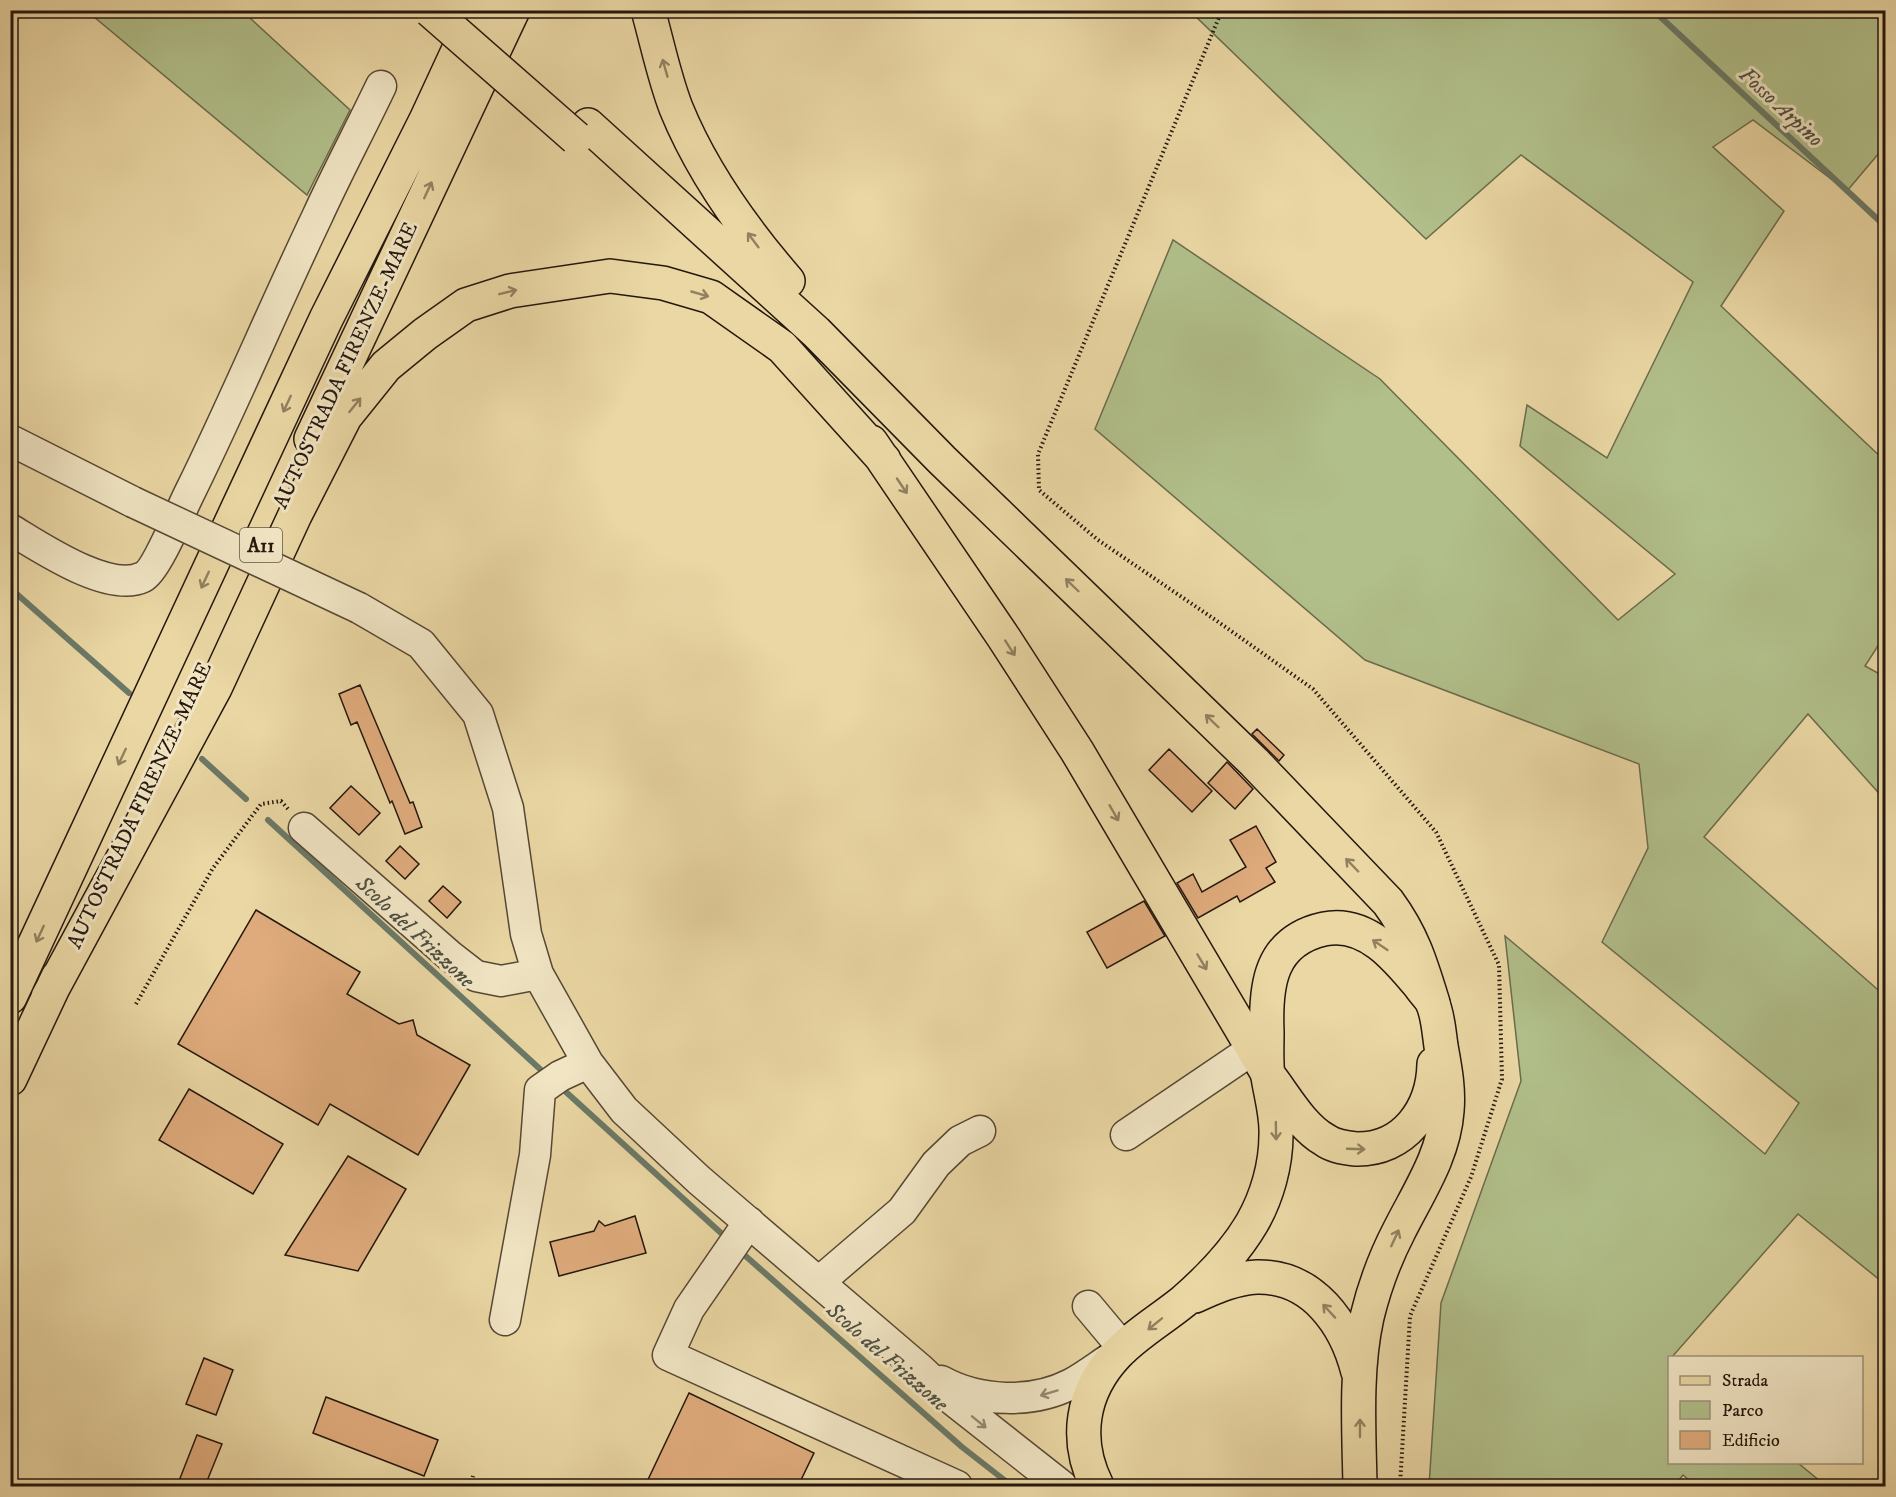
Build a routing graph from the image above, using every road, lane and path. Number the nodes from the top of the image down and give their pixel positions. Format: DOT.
graph roads {
  1 [pos="430,10"];
  2 [pos="452,10"];
  3 [pos="457,10"];
  4 [pos="477,10"];
  5 [pos="513,10"];
  6 [pos="648,10"];
  7 [pos="1222,10"];
  8 [pos="381,86"];
  9 [pos="582,132"];
  10 [pos="327,319"];
  11 [pos="10,440"];
  12 [pos="884,460"];
  13 [pos="942,460"];
  14 [pos="10,529"];
  15 [pos="303,828"];
  16 [pos="538,974"];
  17 [pos="10,997"];
  18 [pos="48,997"];
  19 [pos="136,1004"];
  20 [pos="1434,1010"];
  21 [pos="1260,1061"];
  22 [pos="588,1063"];
  23 [pos="10,1079"];
  24 [pos="980,1131"];
  25 [pos="1126,1135"];
  26 [pos="749,1222"];
  27 [pos="819,1282"];
  28 [pos="1185,1300"];
  29 [pos="1088,1306"];
  30 [pos="504,1320"];
  31 [pos="1121,1351"];
  32 [pos="920,1369"];
  33 [pos="1360,1383"];
  34 [pos="473,1476"];
  35 [pos="471,1486"];
  36 [pos="957,1486"];
  37 [pos="1062,1486"];
  38 [pos="1096,1486"];
  39 [pos="1360,1486"];
  40 [pos="1400,1486"];
  1 -- 9 [label="main road, bridge"];
  2 -- 10 [label="main road"];
  3 -- 9 [label="main road"];
  4 -- 10 [label="main road, AUTOSTRADA FIRENZE-MARE / A11"];
  18 -- 5 [label="main road, AUTOSTRADA FIRENZE-MARE / A11, one-way"];
  13 -- 6 [label="main road, one-way"];
  7 -- 40 [label="path"];
  8 -- 14 [label="street"];
  9 -- 12 [label="main road"];
  9 -- 13 [label="main road"];
  10 -- 17 [label="main road, AUTOSTRADA FIRENZE-MARE / A11, one-way"];
  11 -- 16 [label="street, bridge"];
  18 -- 12 [label="main road, one-way"];
  12 -- 21 [label="main road, one-way"];
  20 -- 13 [label="main road, one-way"];
  15 -- 16 [label="street"];
  15 -- 19 [label="path"];
  16 -- 22 [label="street"];
  18 -- 23 [label="main road, AUTOSTRADA FIRENZE-MARE / A11"];
  20 -- 21 [label="main road, one-way"];
  21 -- 20 [label="main road, one-way"];
  33 -- 20 [label="main road, one-way"];
  21 -- 25 [label="street"];
  21 -- 28 [label="main road, one-way"];
  22 -- 26 [label="street"];
  22 -- 30 [label="street"];
  24 -- 27 [label="street"];
  26 -- 27 [label="street"];
  26 -- 36 [label="street"];
  27 -- 32 [label="street"];
  28 -- 31 [label="main road, one-way"];
  33 -- 28 [label="main road, one-way"];
  29 -- 31 [label="street"];
  31 -- 32 [label="street, one-way"];
  31 -- 38 [label="main road"];
  32 -- 37 [label="street, one-way"];
  39 -- 33 [label="main road, one-way"];
  34 -- 35 [label="path"];
}
